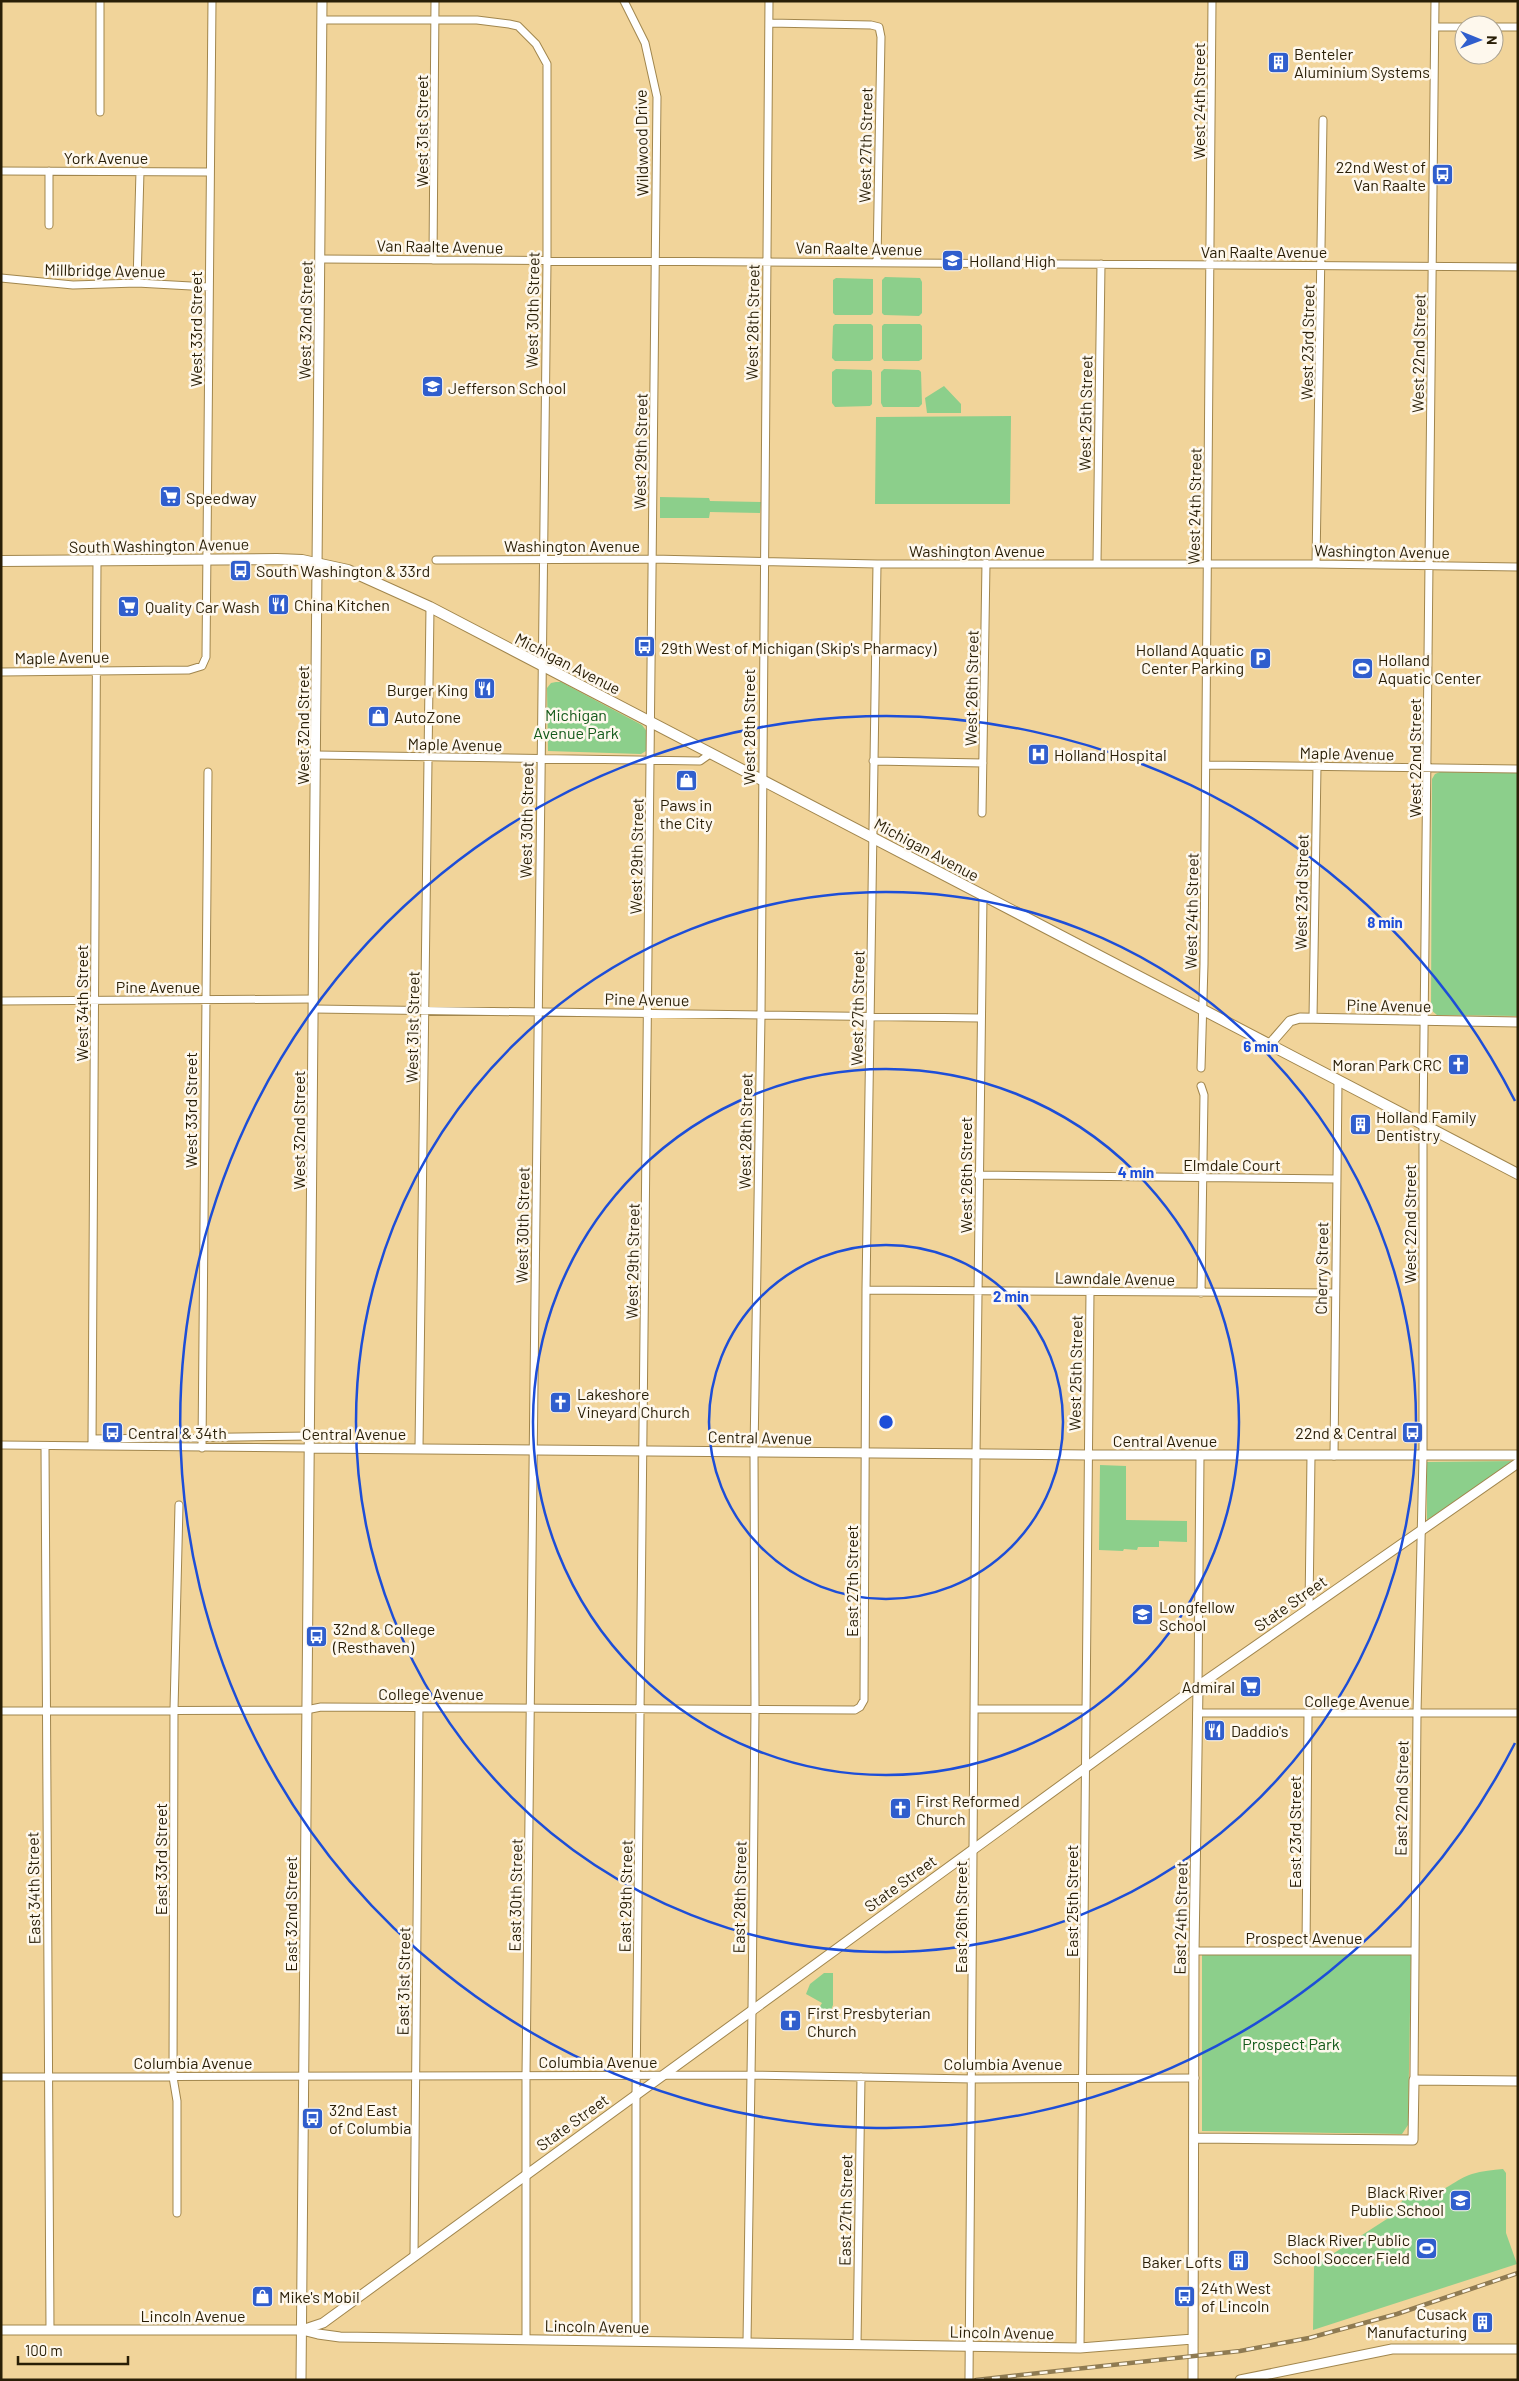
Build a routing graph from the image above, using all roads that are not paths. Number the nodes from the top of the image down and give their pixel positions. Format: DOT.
graph roads {
  1 [pos="100,1"];
  2 [pos="212,1"];
  3 [pos="322,1"];
  4 [pos="436,1"];
  5 [pos="624,1"];
  6 [pos="769,1"];
  7 [pos="1212,1"];
  8 [pos="1435,1"];
  9 [pos="322,20"];
  10 [pos="435,21"];
  11 [pos="769,23"];
  12 [pos="1435,27"];
  13 [pos="1454,27"];
  14 [pos="1504,27"];
  15 [pos="1518,27"];
  16 [pos="100,112"];
  17 [pos="1323,120"];
  18 [pos="1,171"];
  19 [pos="50,171"];
  20 [pos="140,171"];
  21 [pos="210,172"];
  22 [pos="49,225"];
  23 [pos="321,259"];
  24 [pos="434,260"];
  25 [pos="547,261"];
  26 [pos="656,261"];
  27 [pos="766,261"];
  28 [pos="877,262"];
  29 [pos="1101,264"];
  30 [pos="1210,265"];
  31 [pos="1322,266"];
  32 [pos="1434,266"];
  33 [pos="1518,267"];
  34 [pos="1,278"];
  35 [pos="137,283"];
  36 [pos="209,287"];
  37 [pos="543,559"];
  38 [pos="652,559"];
  39 [pos="207,560"];
  40 [pos="436,560"];
  41 [pos="1,561"];
  42 [pos="97,561"];
  43 [pos="764,561"];
  44 [pos="318,563"];
  45 [pos="986,563"];
  46 [pos="1097,563"];
  47 [pos="877,564"];
  48 [pos="1207,564"];
  49 [pos="1316,564"];
  50 [pos="1429,566"];
  51 [pos="1518,567"];
  52 [pos="430,608"];
  53 [pos="206,657"];
  54 [pos="542,667"];
  55 [pos="96,671"];
  56 [pos="1,672"];
  57 [pos="651,722"];
  58 [pos="710,754"];
  59 [pos="317,755"];
  60 [pos="428,758"];
  61 [pos="540,759"];
  62 [pos="651,760"];
  63 [pos="873,761"];
  64 [pos="983,763"];
  65 [pos="1206,765"];
  66 [pos="1316,766"];
  67 [pos="1428,768"];
  68 [pos="1518,769"];
  69 [pos="208,772"];
  70 [pos="762,780"];
  71 [pos="982,813"];
  72 [pos="873,836"];
  73 [pos="983,896"];
  74 [pos="314,999"];
  75 [pos="95,1000"];
  76 [pos="1,1001"];
  77 [pos="204,1001"];
  78 [pos="314,1010"];
  79 [pos="1204,1010"];
  80 [pos="426,1011"];
  81 [pos="538,1013"];
  82 [pos="649,1014"];
  83 [pos="761,1015"];
  84 [pos="870,1016"];
  85 [pos="980,1018"];
  86 [pos="1313,1018"];
  87 [pos="1425,1021"];
  88 [pos="1518,1022"];
  89 [pos="1270,1044"];
  90 [pos="1201,1068"];
  91 [pos="1338,1081"];
  92 [pos="1201,1086"];
  93 [pos="1423,1126"];
  94 [pos="1518,1174"];
  95 [pos="978,1175"];
  96 [pos="1203,1178"];
  97 [pos="1336,1179"];
  98 [pos="866,1290"];
  99 [pos="978,1291"];
  100 [pos="1090,1292"];
  101 [pos="1201,1293"];
  102 [pos="1334,1293"];
  103 [pos="310,1436"];
  104 [pos="202,1437"];
  105 [pos="92,1442"];
  106 [pos="1,1445"];
  107 [pos="45,1446"];
  108 [pos="202,1448"];
  109 [pos="310,1448"];
  110 [pos="419,1448"];
  111 [pos="533,1450"];
  112 [pos="644,1450"];
  113 [pos="754,1452"];
  114 [pos="865,1453"];
  115 [pos="976,1454"];
  116 [pos="1088,1455"];
  117 [pos="1518,1455"];
  118 [pos="1200,1456"];
  119 [pos="1311,1456"];
  120 [pos="1334,1456"];
  121 [pos="1423,1456"];
  122 [pos="1518,1463"];
  123 [pos="179,1505"];
  124 [pos="1421,1529"];
  125 [pos="1310,1608"];
  126 [pos="1198,1686"];
  127 [pos="419,1706"];
  128 [pos="531,1707"];
  129 [pos="860,1707"];
  130 [pos="642,1708"];
  131 [pos="975,1708"];
  132 [pos="755,1709"];
  133 [pos="174,1710"];
  134 [pos="306,1710"];
  135 [pos="1086,1710"];
  136 [pos="45,1711"];
  137 [pos="1,1712"];
  138 [pos="1197,1713"];
  139 [pos="1417,1713"];
  140 [pos="1518,1713"];
  141 [pos="1308,1714"];
  142 [pos="1086,1767"];
  143 [pos="974,1848"];
  144 [pos="1194,1950"];
  145 [pos="1306,1951"];
  146 [pos="1415,1951"];
  147 [pos="752,2009"];
  148 [pos="750,2075"];
  149 [pos="304,2076"];
  150 [pos="416,2076"];
  151 [pos="526,2076"];
  152 [pos="636,2076"];
  153 [pos="662,2076"];
  154 [pos="1,2077"];
  155 [pos="49,2077"];
  156 [pos="173,2077"];
  157 [pos="862,2077"];
  158 [pos="1083,2078"];
  159 [pos="1195,2078"];
  160 [pos="973,2079"];
  161 [pos="1414,2080"];
  162 [pos="1518,2081"];
  163 [pos="636,2094"];
  164 [pos="1194,2138"];
  165 [pos="527,2173"];
  166 [pos="177,2213"];
  167 [pos="414,2257"];
  168 [pos="1,2330"];
  169 [pos="50,2330"];
  170 [pos="302,2330"];
  171 [pos="1193,2339"];
  172 [pos="526,2340"];
  173 [pos="636,2341"];
  174 [pos="747,2342"];
  175 [pos="857,2344"];
  176 [pos="969,2347"];
  177 [pos="1080,2348"];
  178 [pos="1518,2349"];
  179 [pos="301,2380"];
  180 [pos="969,2380"];
  181 [pos="1193,2380"];
  182 [pos="1240,2380"];
  1 -- 16 [label="street"];
  2 -- 21 [label="street, West 33rd Street"];
  3 -- 9 [label="street, West 32nd Street"];
  4 -- 10 [label="street, West 31st Street"];
  5 -- 26 [label="street, Wildwood Drive"];
  6 -- 11 [label="street, West 28th Street"];
  7 -- 30 [label="street, West 24th Street"];
  8 -- 12 [label="street, West 22nd Street"];
  9 -- 10 [label="street"];
  9 -- 23 [label="street, West 32nd Street"];
  10 -- 24 [label="street, West 31st Street"];
  10 -- 25 [label="street, West 30th Street"];
  11 -- 27 [label="street, West 28th Street"];
  11 -- 28 [label="street, West 27th Street"];
  12 -- 13 [label="street"];
  12 -- 32 [label="street, West 22nd Street"];
  14 -- 15 [label="street"];
  17 -- 31 [label="street, West 23rd Street"];
  18 -- 19 [label="street, York Avenue"];
  19 -- 20 [label="street, York Avenue"];
  19 -- 22 [label="street"];
  20 -- 21 [label="street, York Avenue"];
  20 -- 35 [label="street"];
  21 -- 36 [label="street, West 33rd Street"];
  23 -- 24 [label="street, Van Raalte Avenue"];
  23 -- 44 [label="street, West 32nd Street"];
  24 -- 25 [label="street, Van Raalte Avenue"];
  25 -- 26 [label="street, Van Raalte Avenue"];
  25 -- 37 [label="street, West 30th Street"];
  26 -- 27 [label="street, Van Raalte Avenue"];
  26 -- 38 [label="street, West 29th Street"];
  27 -- 28 [label="street, Van Raalte Avenue"];
  27 -- 43 [label="street, West 28th Street"];
  28 -- 29 [label="street, Van Raalte Avenue"];
  29 -- 30 [label="street, Van Raalte Avenue"];
  29 -- 46 [label="street, West 25th Street"];
  30 -- 31 [label="street, Van Raalte Avenue"];
  30 -- 48 [label="street, West 24th Street"];
  31 -- 32 [label="street, Van Raalte Avenue"];
  31 -- 49 [label="street, West 23rd Street"];
  32 -- 33 [label="street, Van Raalte Avenue"];
  32 -- 50 [label="street, West 22nd Street"];
  34 -- 35 [label="street, Millbridge Avenue"];
  35 -- 36 [label="street, Millbridge Avenue"];
  36 -- 39 [label="street, West 33rd Street"];
  37 -- 38 [label="street, Washington Avenue"];
  37 -- 40 [label="street, Washington Avenue"];
  37 -- 54 [label="street, West 30th Street"];
  38 -- 43 [label="street, Washington Avenue"];
  38 -- 57 [label="street, West 29th Street"];
  39 -- 42 [label="main road, South Washington Avenue"];
  39 -- 44 [label="main road, South Washington Avenue"];
  39 -- 53 [label="street, West 33rd Street"];
  41 -- 42 [label="main road, South Washington Avenue"];
  42 -- 55 [label="street, West 34th Street"];
  43 -- 47 [label="street, Washington Avenue"];
  43 -- 70 [label="street, West 28th Street"];
  44 -- 52 [label="main road, Michigan Avenue"];
  44 -- 59 [label="street, West 32nd Street"];
  45 -- 46 [label="street, Washington Avenue"];
  45 -- 47 [label="street, Washington Avenue"];
  45 -- 64 [label="street, West 26th Street"];
  46 -- 48 [label="street, Washington Avenue"];
  47 -- 63 [label="street, West 27th Street"];
  48 -- 49 [label="street, Washington Avenue"];
  48 -- 65 [label="street, West 24th Street"];
  49 -- 50 [label="street, Washington Avenue"];
  50 -- 51 [label="street, Washington Avenue"];
  50 -- 67 [label="street, West 22nd Street"];
  52 -- 54 [label="main road, Michigan Avenue"];
  52 -- 60 [label="street, West 31st Street"];
  53 -- 55 [label="street, Maple Avenue"];
  54 -- 57 [label="main road, Michigan Avenue"];
  54 -- 61 [label="street, West 30th Street"];
  55 -- 56 [label="street, Maple Avenue"];
  55 -- 75 [label="street, West 34th Street"];
  57 -- 58 [label="main road, Michigan Avenue"];
  57 -- 62 [label="street, West 29th Street"];
  58 -- 62 [label="street, Maple Avenue"];
  58 -- 70 [label="main road, Michigan Avenue"];
  59 -- 60 [label="street, Maple Avenue"];
  59 -- 74 [label="street, West 32nd Street"];
  60 -- 61 [label="street, Maple Avenue"];
  60 -- 80 [label="street, West 31st Street"];
  61 -- 62 [label="street, Maple Avenue"];
  61 -- 81 [label="street, West 30th Street"];
  62 -- 82 [label="street, West 29th Street"];
  63 -- 64 [label="street"];
  63 -- 72 [label="street, West 27th Street"];
  64 -- 71 [label="street, West 26th Street"];
  65 -- 66 [label="street, Maple Avenue"];
  65 -- 79 [label="street, West 24th Street"];
  66 -- 67 [label="street, Maple Avenue"];
  66 -- 86 [label="street, West 23rd Street"];
  67 -- 68 [label="street, Maple Avenue"];
  67 -- 87 [label="street, West 22nd Street"];
  69 -- 77 [label="street, West 33rd Street"];
  70 -- 72 [label="main road, Michigan Avenue"];
  70 -- 83 [label="street, West 28th Street"];
  72 -- 73 [label="main road, Michigan Avenue"];
  72 -- 84 [label="street, West 27th Street"];
  73 -- 79 [label="main road, Michigan Avenue"];
  73 -- 85 [label="street, West 26th Street"];
  74 -- 77 [label="street, Pine Avenue"];
  74 -- 78 [label="street, West 32nd Street"];
  75 -- 76 [label="street, Pine Avenue"];
  75 -- 77 [label="street, Pine Avenue"];
  75 -- 105 [label="street, West 34th Street"];
  77 -- 104 [label="street, West 33rd Street"];
  78 -- 80 [label="street, Pine Avenue"];
  78 -- 103 [label="street, West 32nd Street"];
  79 -- 89 [label="main road, Michigan Avenue"];
  79 -- 90 [label="street, West 24th Street"];
  80 -- 81 [label="street, Pine Avenue"];
  80 -- 110 [label="street, West 31st Street"];
  81 -- 82 [label="street, Pine Avenue"];
  81 -- 111 [label="street, West 30th Street"];
  82 -- 83 [label="street, Pine Avenue"];
  82 -- 112 [label="street, West 29th Street"];
  83 -- 84 [label="street, Pine Avenue"];
  83 -- 113 [label="street, West 28th Street"];
  84 -- 85 [label="street, Pine Avenue"];
  84 -- 98 [label="street, West 27th Street"];
  85 -- 95 [label="street, West 26th Street"];
  86 -- 87 [label="street, Pine Avenue"];
  86 -- 89 [label="street, Pine Avenue"];
  87 -- 88 [label="street, Pine Avenue"];
  87 -- 93 [label="street, West 22nd Street"];
  89 -- 91 [label="main road, Michigan Avenue"];
  91 -- 93 [label="main road, Michigan Avenue"];
  91 -- 97 [label="street, Cherry Street"];
  92 -- 96 [label="street"];
  93 -- 94 [label="main road, Michigan Avenue"];
  93 -- 121 [label="street, West 22nd Street"];
  95 -- 96 [label="street, Elmdale Court"];
  95 -- 99 [label="street, West 26th Street"];
  96 -- 97 [label="street, Elmdale Court"];
  96 -- 101 [label="street"];
  97 -- 102 [label="street, Cherry Street"];
  98 -- 99 [label="street, Lawndale Avenue"];
  98 -- 114 [label="street, West 27th Street"];
  99 -- 100 [label="street, Lawndale Avenue"];
  99 -- 115 [label="street, West 26th Street"];
  100 -- 101 [label="street, Lawndale Avenue"];
  100 -- 116 [label="street, West 25th Street"];
  101 -- 102 [label="street, Lawndale Avenue"];
  102 -- 120 [label="street, Cherry Street"];
  103 -- 104 [label="street, Central Avenue"];
  103 -- 109 [label="street, West 32nd Street"];
  104 -- 105 [label="street, Central Avenue"];
  104 -- 108 [label="street, West 33rd Street"];
  105 -- 107 [label="street, Central Avenue"];
  105 -- 108 [label="street, Central Avenue"];
  106 -- 107 [label="street, Central Avenue"];
  107 -- 136 [label="street, East 34th Street"];
  108 -- 109 [label="street, Central Avenue"];
  109 -- 110 [label="street, Central Avenue"];
  109 -- 134 [label="street, East 32nd Street"];
  110 -- 111 [label="street, Central Avenue"];
  111 -- 112 [label="street, Central Avenue"];
  111 -- 128 [label="street, East 30th Street"];
  112 -- 113 [label="street, Central Avenue"];
  112 -- 130 [label="street, East 29th Street"];
  113 -- 114 [label="street, Central Avenue"];
  113 -- 132 [label="street, East 28th Street"];
  114 -- 115 [label="street, Central Avenue"];
  114 -- 129 [label="street, East 27th Street"];
  115 -- 116 [label="street, Central Avenue"];
  115 -- 131 [label="street, East 26th Street"];
  116 -- 118 [label="street, Central Avenue"];
  116 -- 135 [label="street, East 25th Street"];
  117 -- 121 [label="street, Central Avenue"];
  118 -- 119 [label="street, Central Avenue"];
  118 -- 126 [label="street, East 24th Street"];
  119 -- 120 [label="street, Central Avenue"];
  119 -- 125 [label="street"];
  120 -- 121 [label="street, Central Avenue"];
  121 -- 124 [label="street, East 22nd Street"];
  122 -- 124 [label="street, State Street"];
  123 -- 133 [label="street, East 33rd Street"];
  124 -- 125 [label="street, State Street"];
  124 -- 139 [label="street, East 22nd Street"];
  125 -- 126 [label="street, State Street"];
  126 -- 138 [label="street, East 24th Street"];
  126 -- 142 [label="street, State Street"];
  127 -- 128 [label="street, College Avenue"];
  127 -- 134 [label="street, College Avenue"];
  127 -- 150 [label="street, East 31st Street"];
  128 -- 130 [label="street, College Avenue"];
  128 -- 151 [label="street, East 30th Street"];
  129 -- 132 [label="street, College Avenue"];
  130 -- 132 [label="street, College Avenue"];
  130 -- 152 [label="street, East 29th Street"];
  131 -- 135 [label="street"];
  131 -- 143 [label="street, East 26th Street"];
  132 -- 147 [label="street, East 28th Street"];
  133 -- 134 [label="street, College Avenue"];
  133 -- 136 [label="street, College Avenue"];
  133 -- 156 [label="street, East 33rd Street"];
  134 -- 149 [label="street, East 32nd Street"];
  135 -- 142 [label="street, East 25th Street"];
  136 -- 137 [label="street, College Avenue"];
  136 -- 155 [label="street, East 34th Street"];
  138 -- 141 [label="street, College Avenue"];
  138 -- 144 [label="street, East 24th Street"];
  139 -- 140 [label="street, College Avenue"];
  139 -- 141 [label="street, College Avenue"];
  139 -- 146 [label="street, East 22nd Street"];
  141 -- 145 [label="street, East 23rd Street"];
  142 -- 143 [label="street, State Street"];
  142 -- 158 [label="street, East 25th Street"];
  143 -- 147 [label="street, State Street"];
  143 -- 160 [label="street, East 26th Street"];
  144 -- 145 [label="street, Prospect Avenue"];
  144 -- 159 [label="street, East 24th Street"];
  145 -- 146 [label="street, Prospect Avenue"];
  146 -- 161 [label="street, East 22nd Street"];
  147 -- 148 [label="street, East 28th Street"];
  147 -- 153 [label="street, State Street"];
  148 -- 153 [label="street, Columbia Avenue"];
  148 -- 157 [label="street, Columbia Avenue"];
  148 -- 174 [label="street, East 28th Street"];
  149 -- 150 [label="street, Columbia Avenue"];
  149 -- 156 [label="street, Columbia Avenue"];
  149 -- 170 [label="street, East 32nd Street"];
  150 -- 151 [label="street, Columbia Avenue"];
  150 -- 167 [label="street, East 31st Street"];
  151 -- 152 [label="street, Columbia Avenue"];
  151 -- 165 [label="street, East 30th Street"];
  152 -- 153 [label="street, Columbia Avenue"];
  152 -- 163 [label="street, East 29th Street"];
  153 -- 163 [label="street, State Street"];
  154 -- 155 [label="street, Columbia Avenue"];
  155 -- 156 [label="street, Columbia Avenue"];
  155 -- 169 [label="street, East 34th Street"];
  156 -- 166 [label="street, East 33rd Street"];
  157 -- 160 [label="street, Columbia Avenue"];
  157 -- 175 [label="street, East 27th Street"];
  158 -- 159 [label="street, Columbia Avenue"];
  158 -- 160 [label="street, Columbia Avenue"];
  158 -- 177 [label="street, East 25th Street"];
  159 -- 164 [label="street, East 24th Street"];
  160 -- 176 [label="street, East 26th Street"];
  161 -- 162 [label="street"];
  161 -- 164 [label="street, East 22nd Street"];
  163 -- 165 [label="street, State Street"];
  163 -- 173 [label="street, East 29th Street"];
  164 -- 171 [label="street, East 24th Street"];
  165 -- 167 [label="street, State Street"];
  165 -- 172 [label="street, East 30th Street"];
  167 -- 170 [label="street, State Street"];
  168 -- 169 [label="street, Lincoln Avenue"];
  169 -- 170 [label="street, Lincoln Avenue"];
  170 -- 172 [label="street, Lincoln Avenue"];
  170 -- 179 [label="street, East 32nd Street"];
  171 -- 177 [label="street, Lincoln Avenue"];
  171 -- 181 [label="street, East 24th Street"];
  172 -- 173 [label="street, Lincoln Avenue"];
  173 -- 174 [label="street, Lincoln Avenue"];
  174 -- 175 [label="street, Lincoln Avenue"];
  175 -- 176 [label="street, Lincoln Avenue"];
  176 -- 177 [label="street, Lincoln Avenue"];
  176 -- 180 [label="street, East 26th Street"];
  178 -- 182 [label="street"];
}
